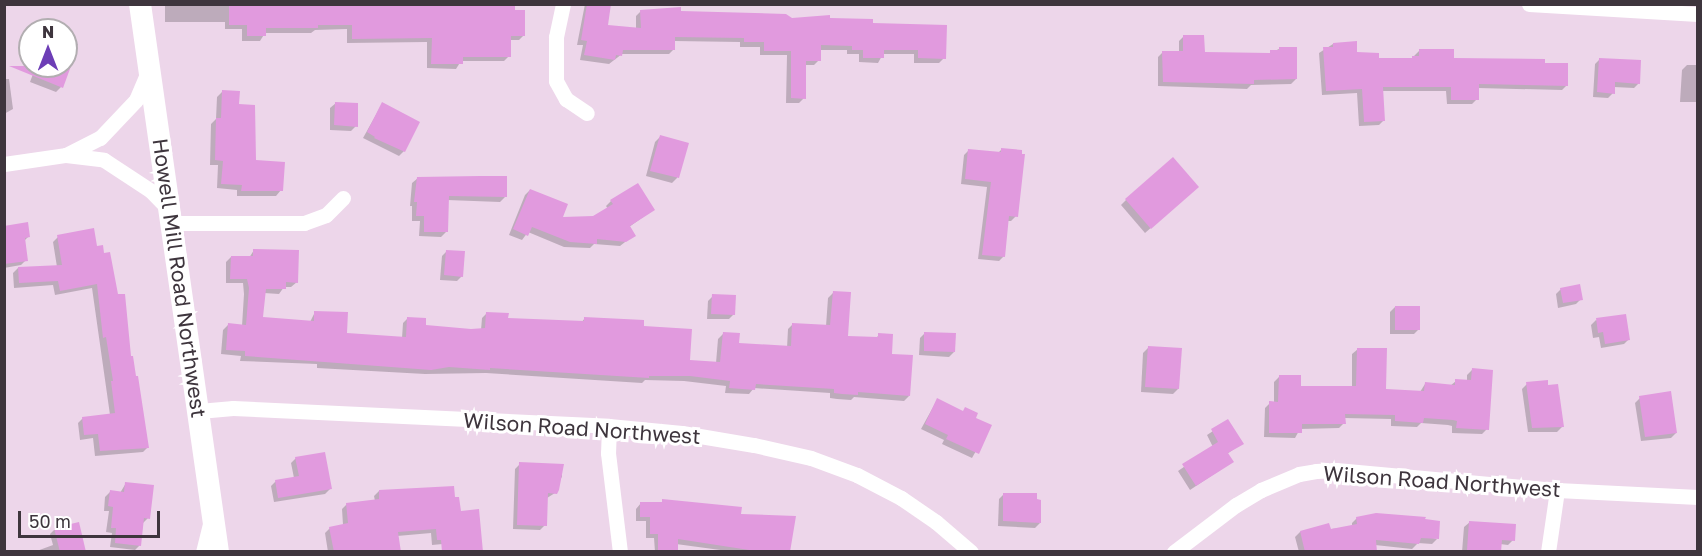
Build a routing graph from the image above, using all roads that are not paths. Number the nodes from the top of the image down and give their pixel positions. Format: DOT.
graph roads {
  1 [pos="140,4"];
  2 [pos="563,4"];
  3 [pos="1529,4"];
  4 [pos="1698,14"];
  5 [pos="150,69"];
  6 [pos="587,113"];
  7 [pos="66,154"];
  8 [pos="4,164"];
  9 [pos="343,198"];
  10 [pos="171,218"];
  11 [pos="199,411"];
  12 [pos="609,426"];
  13 [pos="1557,490"];
  14 [pos="1698,497"];
  15 [pos="212,509"];
  16 [pos="203,552"];
  17 [pos="218,552"];
  18 [pos="620,552"];
  19 [pos="971,552"];
  20 [pos="1174,552"];
  21 [pos="1548,552"];
  1 -- 5 [label="main road, Howell Mill Road Northwest"];
  2 -- 6 [label="street"];
  3 -- 4 [label="street"];
  5 -- 7 [label="street"];
  5 -- 10 [label="main road, Howell Mill Road Northwest"];
  7 -- 8 [label="street"];
  7 -- 10 [label="street"];
  9 -- 10 [label="street"];
  10 -- 11 [label="main road, Howell Mill Road Northwest"];
  11 -- 12 [label="street, Wilson Road Northwest"];
  11 -- 15 [label="main road, Howell Mill Road Northwest"];
  12 -- 18 [label="street"];
  12 -- 19 [label="street, Wilson Road Northwest"];
  13 -- 14 [label="street, Wilson Road Northwest"];
  13 -- 20 [label="street, Wilson Road Northwest"];
  13 -- 21 [label="street"];
  15 -- 16 [label="street"];
  15 -- 17 [label="main road, Howell Mill Road Northwest"];
}
